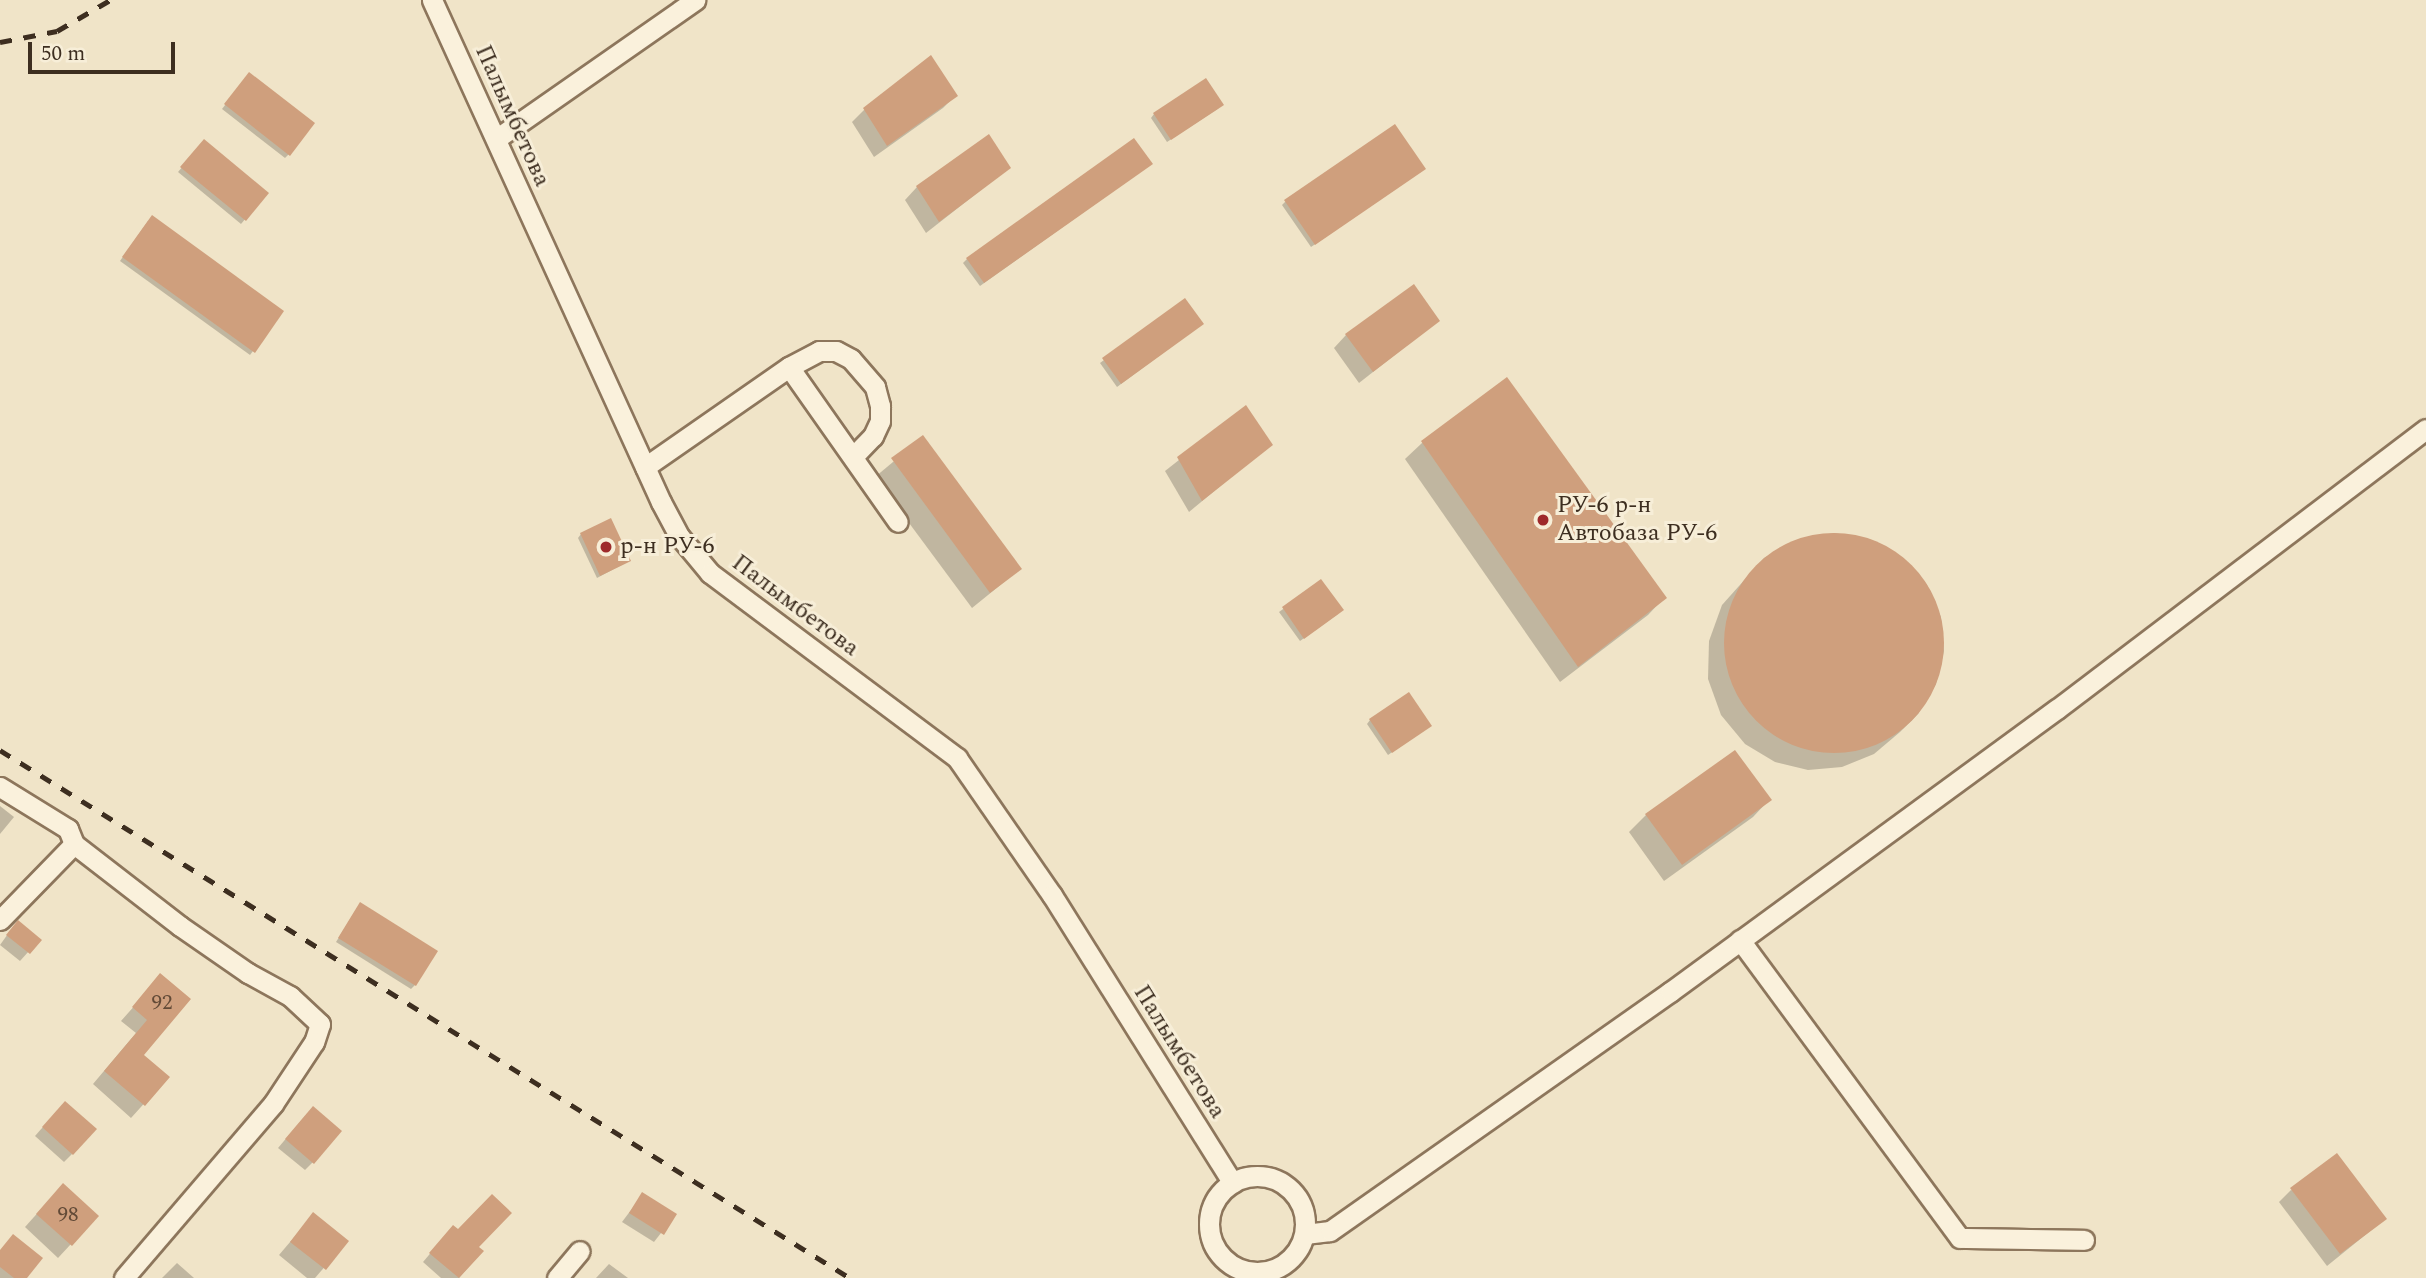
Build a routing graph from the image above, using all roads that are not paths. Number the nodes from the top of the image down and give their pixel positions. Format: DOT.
graph roads {
  1 [pos="432,0"];
  2 [pos="695,0"];
  3 [pos="496,139"];
  4 [pos="789,368"];
  5 [pos="2426,429"];
  6 [pos="853,457"];
  7 [pos="645,467"];
  8 [pos="898,522"];
  9 [pos="0,787"];
  10 [pos="74,844"];
  11 [pos="0,920"];
  12 [pos="1740,940"];
  13 [pos="1233,1183"];
  14 [pos="1305,1234"];
  15 [pos="2084,1240"];
  16 [pos="580,1251"];
  17 [pos="1225,1271"];
  18 [pos="124,1278"];
  19 [pos="557,1278"];
  1 -- 3 [label="street, Палымбетова"];
  2 -- 3 [label="street"];
  3 -- 7 [label="street, Палымбетова"];
  4 -- 6 [label="street"];
  4 -- 6 [label="street"];
  4 -- 7 [label="street"];
  5 -- 12 [label="street"];
  6 -- 8 [label="street"];
  7 -- 13 [label="street, Палымбетова"];
  9 -- 10 [label="street"];
  10 -- 11 [label="street"];
  10 -- 18 [label="street"];
  12 -- 14 [label="street"];
  12 -- 15 [label="street"];
  13 -- 14 [label="street"];
  13 -- 17 [label="street"];
  14 -- 17 [label="street"];
  16 -- 19 [label="street"];
}
